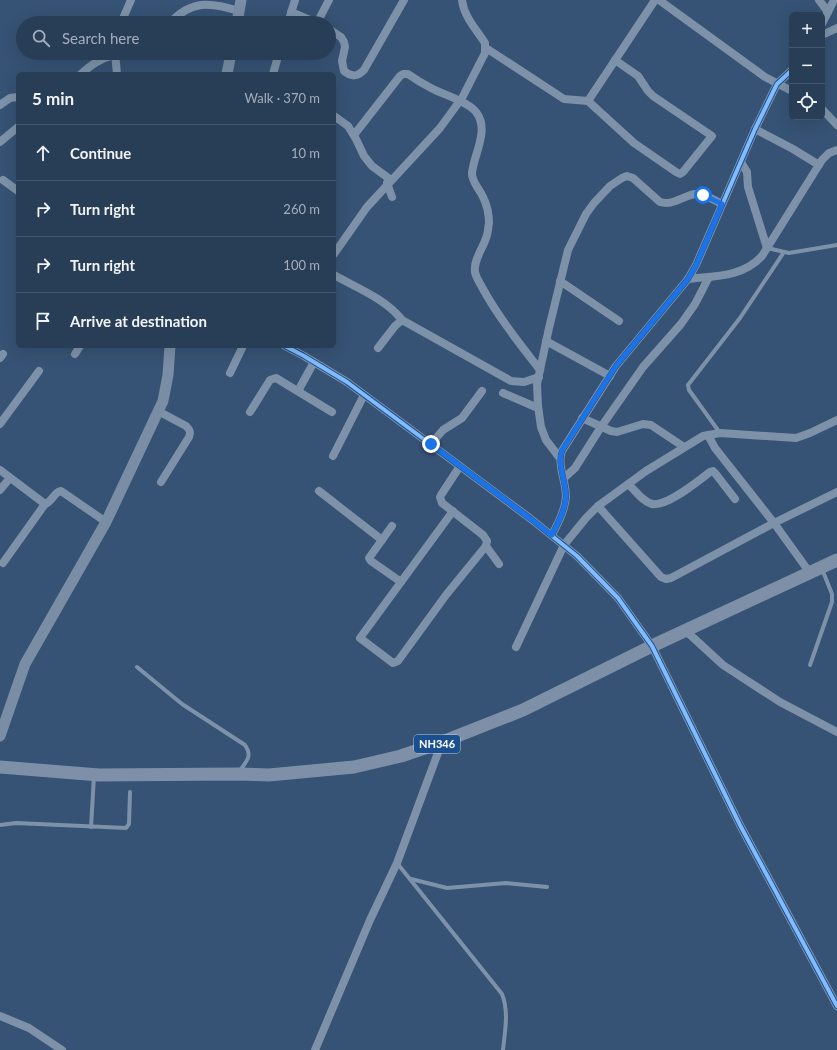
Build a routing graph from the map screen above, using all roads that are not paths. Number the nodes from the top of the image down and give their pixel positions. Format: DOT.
graph roads {
  1 [pos="131,0"];
  2 [pos="295,0"];
  3 [pos="328,0"];
  4 [pos="404,0"];
  5 [pos="462,0"];
  6 [pos="655,0"];
  7 [pos="659,0"];
  8 [pos="819,0"];
  9 [pos="834,0"];
  10 [pos="241,4"];
  11 [pos="291,12"];
  12 [pos="828,12"];
  13 [pos="124,16"];
  14 [pos="175,16"];
  15 [pos="238,16"];
  16 [pos="290,16"];
  17 [pos="300,16"];
  18 [pos="320,16"];
  19 [pos="825,18"];
  20 [pos="837,28"];
  21 [pos="336,34"];
  22 [pos="825,34"];
  23 [pos="486,48"];
  24 [pos="98,60"];
  25 [pos="115,60"];
  26 [pos="230,60"];
  27 [pos="277,60"];
  28 [pos="615,60"];
  29 [pos="83,72"];
  30 [pos="117,72"];
  31 [pos="227,72"];
  32 [pos="274,72"];
  33 [pos="789,73"];
  34 [pos="777,84"];
  35 [pos="789,90"];
  36 [pos="16,97"];
  37 [pos="588,101"];
  38 [pos="460,102"];
  39 [pos="0,105"];
  40 [pos="825,112"];
  41 [pos="336,117"];
  42 [pos="837,125"];
  43 [pos="16,129"];
  44 [pos="756,129"];
  45 [pos="354,135"];
  46 [pos="0,142"];
  47 [pos="837,150"];
  48 [pos="741,162"];
  49 [pos="819,165"];
  50 [pos="3,180"];
  51 [pos="389,181"];
  52 [pos="16,190"];
  53 [pos="392,197"];
  54 [pos="722,204"];
  55 [pos="837,245"];
  56 [pos="767,248"];
  57 [pos="336,251"];
  58 [pos="784,252"];
  59 [pos="336,276"];
  60 [pos="709,276"];
  61 [pos="688,279"];
  62 [pos="560,281"];
  63 [pos="402,320"];
  64 [pos="619,321"];
  65 [pos="546,341"];
  66 [pos="79,348"];
  67 [pos="167,348"];
  68 [pos="242,348"];
  69 [pos="289,348"];
  70 [pos="378,348"];
  71 [pos="75,354"];
  72 [pos="314,362"];
  73 [pos="38,371"];
  74 [pos="230,373"];
  75 [pos="540,373"];
  76 [pos="610,376"];
  77 [pos="298,391"];
  78 [pos="482,392"];
  79 [pos="503,393"];
  80 [pos="364,395"];
  81 [pos="538,408"];
  82 [pos="158,411"];
  83 [pos="250,412"];
  84 [pos="332,412"];
  85 [pos="582,418"];
  86 [pos="837,420"];
  87 [pos="0,424"];
  88 [pos="601,427"];
  89 [pos="708,434"];
  90 [pos="720,434"];
  91 [pos="431,444"];
  92 [pos="684,447"];
  93 [pos="333,456"];
  94 [pos="559,457"];
  95 [pos="460,466"];
  96 [pos="0,470"];
  97 [pos="10,478"];
  98 [pos="564,478"];
  99 [pos="161,482"];
  100 [pos="628,484"];
  101 [pos="0,490"];
  102 [pos="319,491"];
  103 [pos="837,492"];
  104 [pos="735,499"];
  105 [pos="45,504"];
  106 [pos="598,506"];
  107 [pos="453,511"];
  108 [pos="106,522"];
  109 [pos="774,523"];
  110 [pos="392,526"];
  111 [pos="552,535"];
  112 [pos="382,540"];
  113 [pos="564,545"];
  114 [pos="486,546"];
  115 [pos="837,560"];
  116 [pos="3,563"];
  117 [pos="499,564"];
  118 [pos="816,570"];
  119 [pos="401,582"];
  120 [pos="686,631"];
  121 [pos="652,646"];
  122 [pos="516,647"];
  123 [pos="810,665"];
  124 [pos="137,667"];
  125 [pos="837,732"];
  126 [pos="0,735"];
  127 [pos="442,742"];
  128 [pos="0,767"];
  129 [pos="94,774"];
  130 [pos="238,774"];
  131 [pos="130,792"];
  132 [pos="0,825"];
  133 [pos="92,827"];
  134 [pos="397,863"];
  135 [pos="410,879"];
  136 [pos="547,887"];
  137 [pos="836,1004"];
  138 [pos="0,1016"];
  139 [pos="62,1050"];
  140 [pos="315,1050"];
  141 [pos="503,1050"];
  1 -- 13 [label="street"];
  2 -- 11 [label="street"];
  3 -- 18 [label="street"];
  4 -- 21 [label="street"];
  5 -- 23 [label="street"];
  6 -- 28 [label="street"];
  7 -- 34 [label="street"];
  8 -- 12 [label="street"];
  9 -- 12 [label="street"];
  10 -- 14 [label="street"];
  10 -- 15 [label="main road"];
  11 -- 16 [label="street"];
  11 -- 17 [label="street"];
  12 -- 19 [label="street"];
  20 -- 22 [label="street"];
  23 -- 37 [label="street"];
  23 -- 38 [label="street"];
  24 -- 29 [label="street"];
  25 -- 30 [label="street"];
  26 -- 31 [label="main road"];
  27 -- 32 [label="street"];
  28 -- 37 [label="street"];
  28 -- 37 [label="street"];
  33 -- 34 [label="street"];
  34 -- 35 [label="street"];
  34 -- 44 [label="street"];
  36 -- 39 [label="street"];
  38 -- 45 [label="street"];
  38 -- 51 [label="street"];
  38 -- 75 [label="street"];
  40 -- 42 [label="street"];
  41 -- 45 [label="street"];
  43 -- 46 [label="street"];
  44 -- 48 [label="street"];
  44 -- 49 [label="street"];
  45 -- 51 [label="street"];
  47 -- 49 [label="street"];
  48 -- 54 [label="street"];
  48 -- 56 [label="street"];
  49 -- 56 [label="street"];
  50 -- 52 [label="street"];
  51 -- 53 [label="street"];
  51 -- 57 [label="street"];
  54 -- 61 [label="street"];
  54 -- 62 [label="street"];
  55 -- 58 [label="lane"];
  56 -- 58 [label="lane"];
  56 -- 60 [label="street"];
  58 -- 90 [label="lane"];
  59 -- 63 [label="street"];
  60 -- 61 [label="street"];
  60 -- 88 [label="street"];
  61 -- 76 [label="street"];
  62 -- 64 [label="street"];
  62 -- 65 [label="street"];
  63 -- 70 [label="street"];
  63 -- 75 [label="street"];
  65 -- 75 [label="street"];
  65 -- 76 [label="street"];
  66 -- 71 [label="street"];
  67 -- 82 [label="main road"];
  68 -- 74 [label="street"];
  69 -- 72 [label="street"];
  72 -- 77 [label="street"];
  72 -- 80 [label="street"];
  73 -- 87 [label="street"];
  75 -- 81 [label="street"];
  76 -- 85 [label="street"];
  77 -- 83 [label="street"];
  77 -- 84 [label="street"];
  78 -- 91 [label="street"];
  79 -- 81 [label="street"];
  80 -- 91 [label="street"];
  80 -- 93 [label="street"];
  81 -- 94 [label="street"];
  82 -- 99 [label="street"];
  82 -- 108 [label="main road"];
  85 -- 88 [label="street"];
  85 -- 94 [label="street"];
  86 -- 90 [label="street"];
  88 -- 92 [label="street"];
  88 -- 98 [label="street"];
  89 -- 90 [label="street"];
  89 -- 92 [label="street"];
  89 -- 109 [label="street"];
  91 -- 95 [label="street"];
  92 -- 100 [label="street"];
  94 -- 98 [label="street"];
  95 -- 107 [label="street"];
  95 -- 111 [label="street"];
  96 -- 97 [label="street"];
  97 -- 101 [label="street"];
  97 -- 105 [label="street"];
  98 -- 111 [label="street"];
  100 -- 104 [label="street"];
  100 -- 106 [label="street"];
  102 -- 112 [label="street"];
  103 -- 109 [label="street"];
  105 -- 108 [label="street"];
  105 -- 116 [label="street"];
  106 -- 109 [label="street"];
  106 -- 113 [label="street"];
  107 -- 114 [label="street"];
  107 -- 119 [label="street"];
  108 -- 126 [label="main road"];
  109 -- 118 [label="street"];
  110 -- 112 [label="street"];
  111 -- 113 [label="street"];
  112 -- 119 [label="street"];
  113 -- 121 [label="street"];
  113 -- 122 [label="street"];
  114 -- 117 [label="street"];
  114 -- 119 [label="street"];
  115 -- 118 [label="highway, NH346"];
  118 -- 120 [label="highway, NH346"];
  118 -- 123 [label="lane"];
  120 -- 121 [label="highway, NH346"];
  120 -- 125 [label="street"];
  121 -- 127 [label="highway, NH346"];
  121 -- 137 [label="street"];
  124 -- 130 [label="lane"];
  127 -- 130 [label="highway, NH346"];
  127 -- 134 [label="street"];
  128 -- 129 [label="highway, NH346"];
  129 -- 130 [label="highway, NH346"];
  129 -- 133 [label="lane"];
  131 -- 133 [label="lane"];
  132 -- 133 [label="lane"];
  134 -- 135 [label="lane"];
  134 -- 140 [label="street"];
  135 -- 136 [label="lane"];
  135 -- 141 [label="lane"];
  138 -- 139 [label="street"];
}
